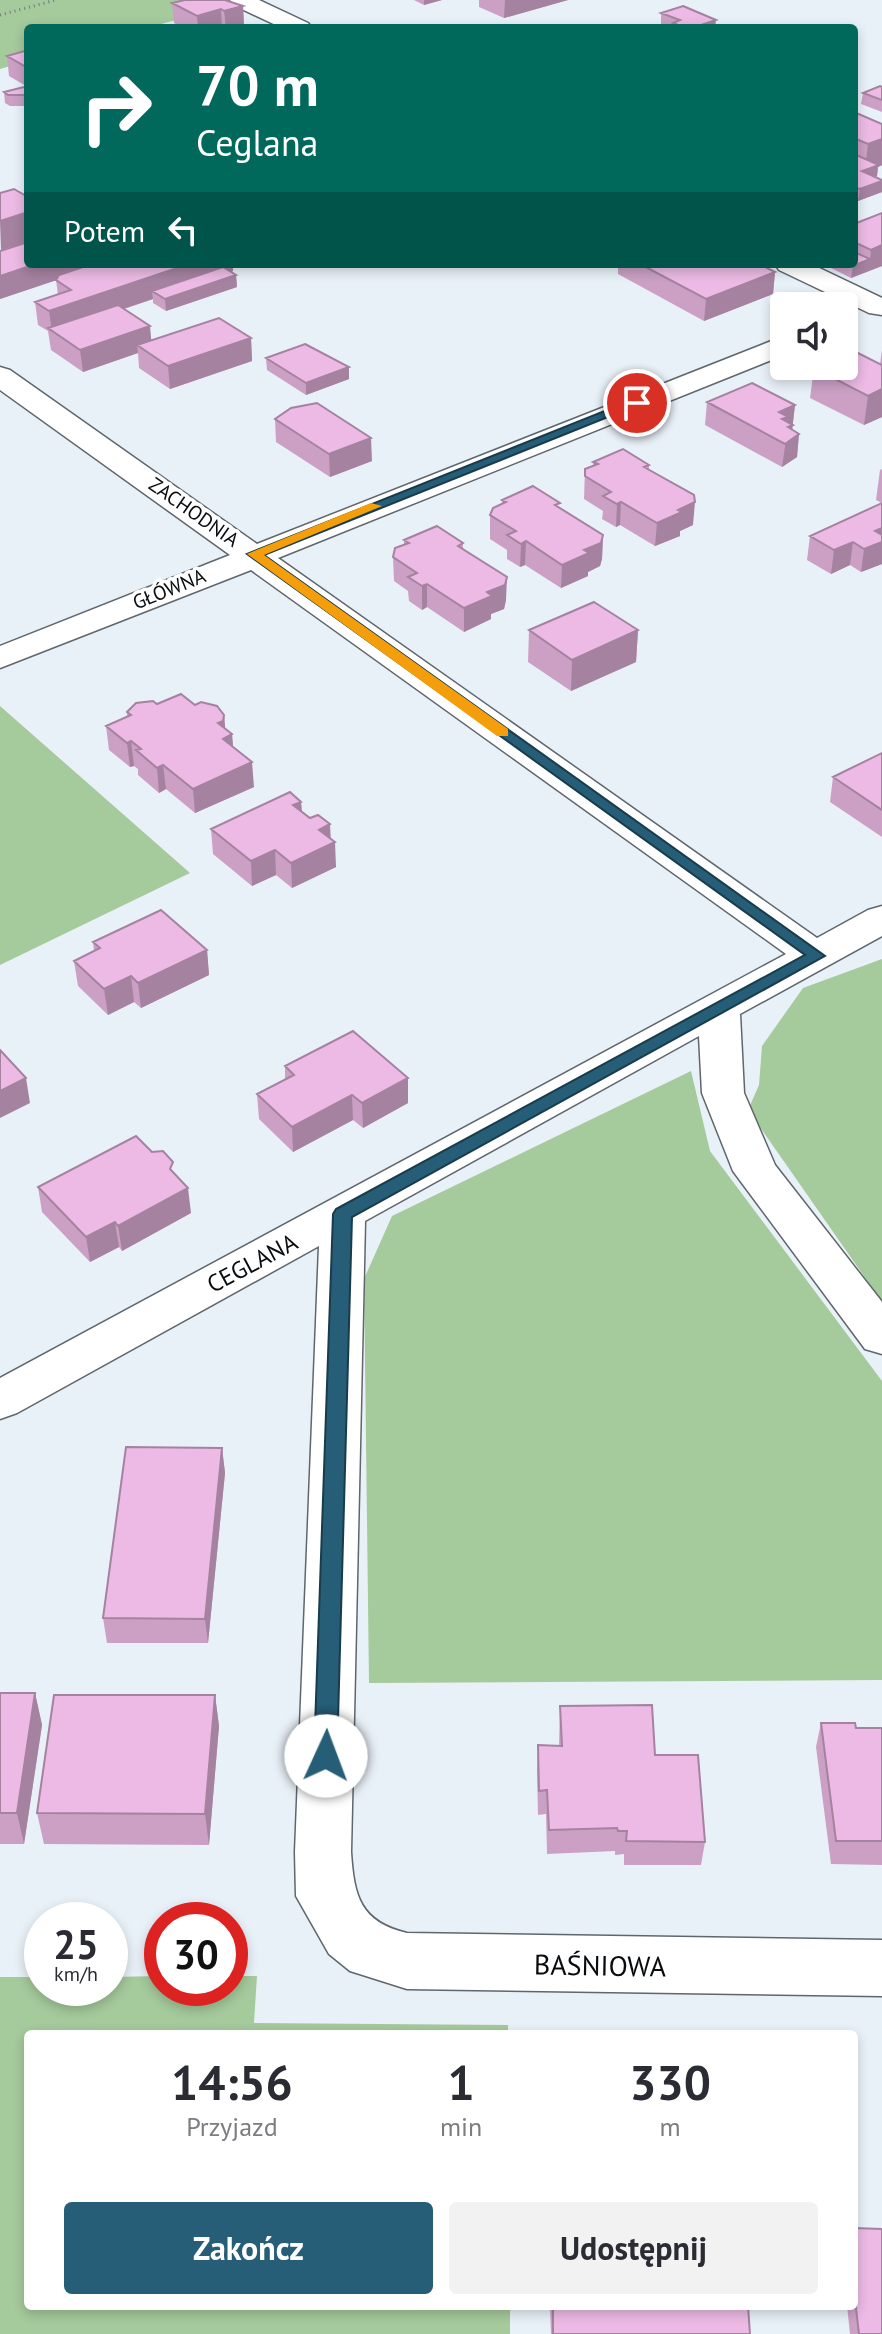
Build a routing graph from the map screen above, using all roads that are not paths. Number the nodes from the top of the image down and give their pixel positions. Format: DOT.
graph roads {
  1 [pos="241,0"];
  2 [pos="292,24"];
  3 [pos="798,268"];
  4 [pos="880,306"];
  5 [pos="858,315"];
  6 [pos="770,351"];
  7 [pos="0,376"];
  8 [pos="254,554"];
  9 [pos="0,658"];
  10 [pos="882,919"];
  11 [pos="816,956"];
  12 [pos="719,1011"];
  13 [pos="343,1214"];
  14 [pos="882,1336"];
  15 [pos="0,1400"];
  16 [pos="882,1968"];
  1 -- 2 [label="street"];
  3 -- 4 [label="street"];
  4 -- 5 [label="street"];
  6 -- 8 [label="street, GŁÓWNA"];
  7 -- 8 [label="street, ZACHODNIA"];
  8 -- 9 [label="street, GŁÓWNA"];
  8 -- 11 [label="street, ZACHODNIA"];
  10 -- 11 [label="street, CEGLANA"];
  11 -- 12 [label="street, CEGLANA"];
  12 -- 13 [label="street, CEGLANA"];
  12 -- 14 [label="street"];
  13 -- 15 [label="street, CEGLANA"];
  13 -- 16 [label="street, BAŚNIOWA"];
}
